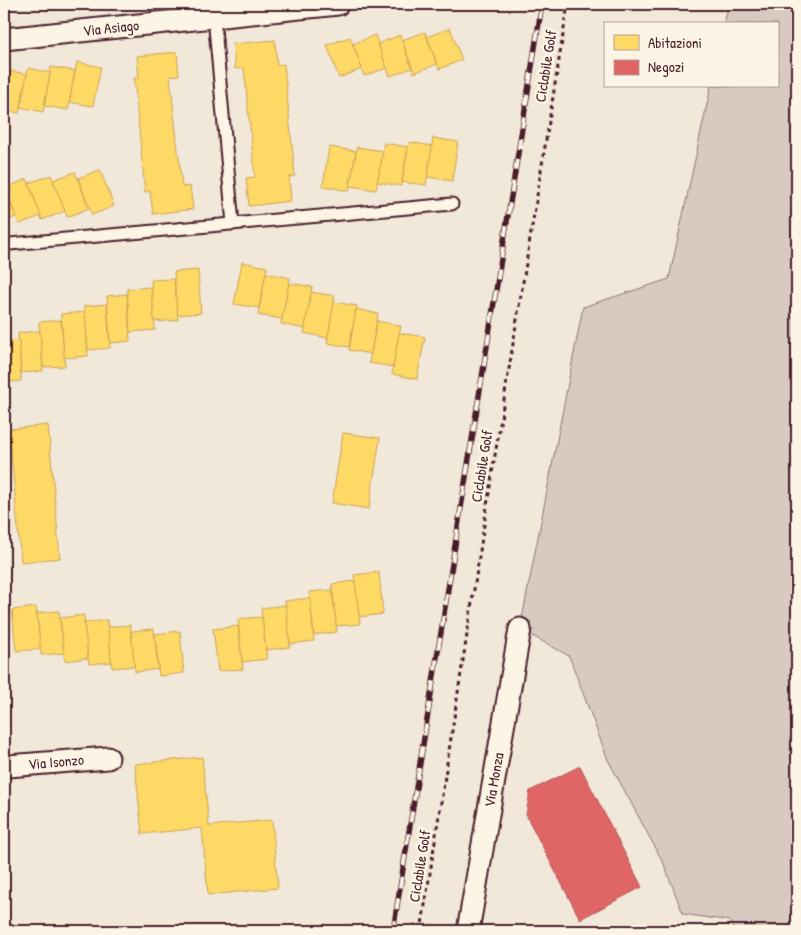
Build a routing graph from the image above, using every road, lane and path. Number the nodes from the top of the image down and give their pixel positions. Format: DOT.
graph roads {
  1 [pos="338,4"];
  2 [pos="568,4"];
  3 [pos="279,7"];
  4 [pos="214,17"];
  5 [pos="4,39"];
  6 [pos="452,204"];
  7 [pos="233,224"];
  8 [pos="10,244"];
  9 [pos="520,629"];
  10 [pos="108,758"];
  11 [pos="4,765"];
  12 [pos="421,931"];
  13 [pos="468,931"];
  1 -- 3 [label="street, Via Asiago"];
  2 -- 12 [label="path, Ciclabile Golf"];
  3 -- 4 [label="street, Via Asiago"];
  4 -- 5 [label="street, Via Asiago"];
  4 -- 7 [label="lane"];
  6 -- 7 [label="lane"];
  7 -- 8 [label="lane"];
  9 -- 13 [label="street, Via Monza"];
  10 -- 11 [label="street, Via Isonzo"];
}
